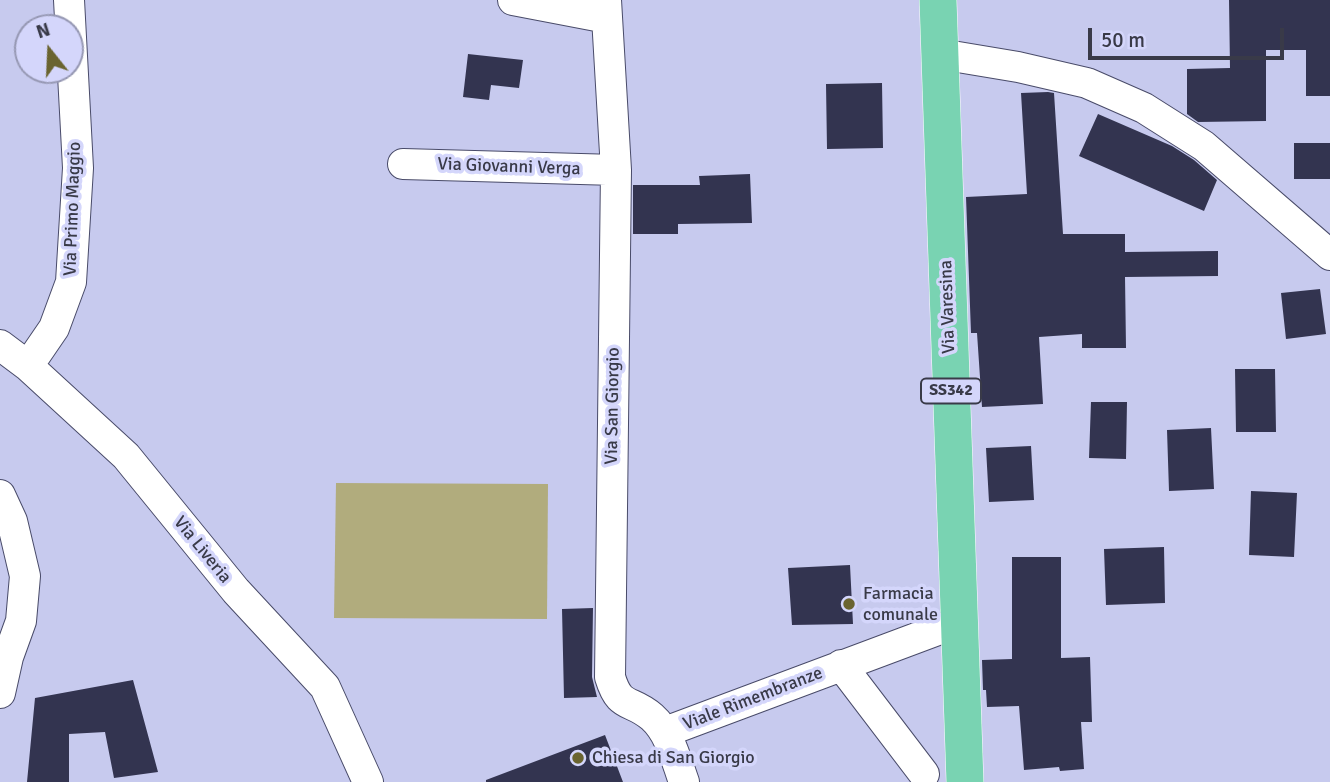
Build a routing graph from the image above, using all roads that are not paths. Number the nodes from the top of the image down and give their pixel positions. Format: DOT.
graph roads {
  1 [pos="69,0"];
  2 [pos="513,0"];
  3 [pos="938,0"];
  4 [pos="607,9"];
  5 [pos="940,54"];
  6 [pos="403,164"];
  7 [pos="616,170"];
  8 [pos="1330,255"];
  9 [pos="0,345"];
  10 [pos="28,366"];
  11 [pos="6,508"];
  12 [pos="959,622"];
  13 [pos="841,665"];
  14 [pos="0,692"];
  15 [pos="665,732"];
  16 [pos="924,774"];
  17 [pos="368,782"];
  18 [pos="684,782"];
  19 [pos="965,782"];
  1 -- 10 [label="street, Via Primo Maggio"];
  2 -- 4 [label="street"];
  3 -- 5 [label="main road, Via Varesina / SS342"];
  4 -- 7 [label="street, Via San Giorgio"];
  5 -- 8 [label="street"];
  5 -- 12 [label="main road, Via Varesina / SS342"];
  6 -- 7 [label="street, Via Giovanni Verga"];
  7 -- 15 [label="street, Via San Giorgio"];
  9 -- 10 [label="street, Via Liveria"];
  10 -- 17 [label="street, Via Liveria"];
  11 -- 14 [label="street"];
  12 -- 13 [label="street, Viale Rimembranze"];
  12 -- 19 [label="main road, Via Varesina / SS342"];
  13 -- 15 [label="street, Viale Rimembranze"];
  13 -- 16 [label="street, Viale Rimembranze"];
  15 -- 18 [label="street, Via San Giorgio"];
}
